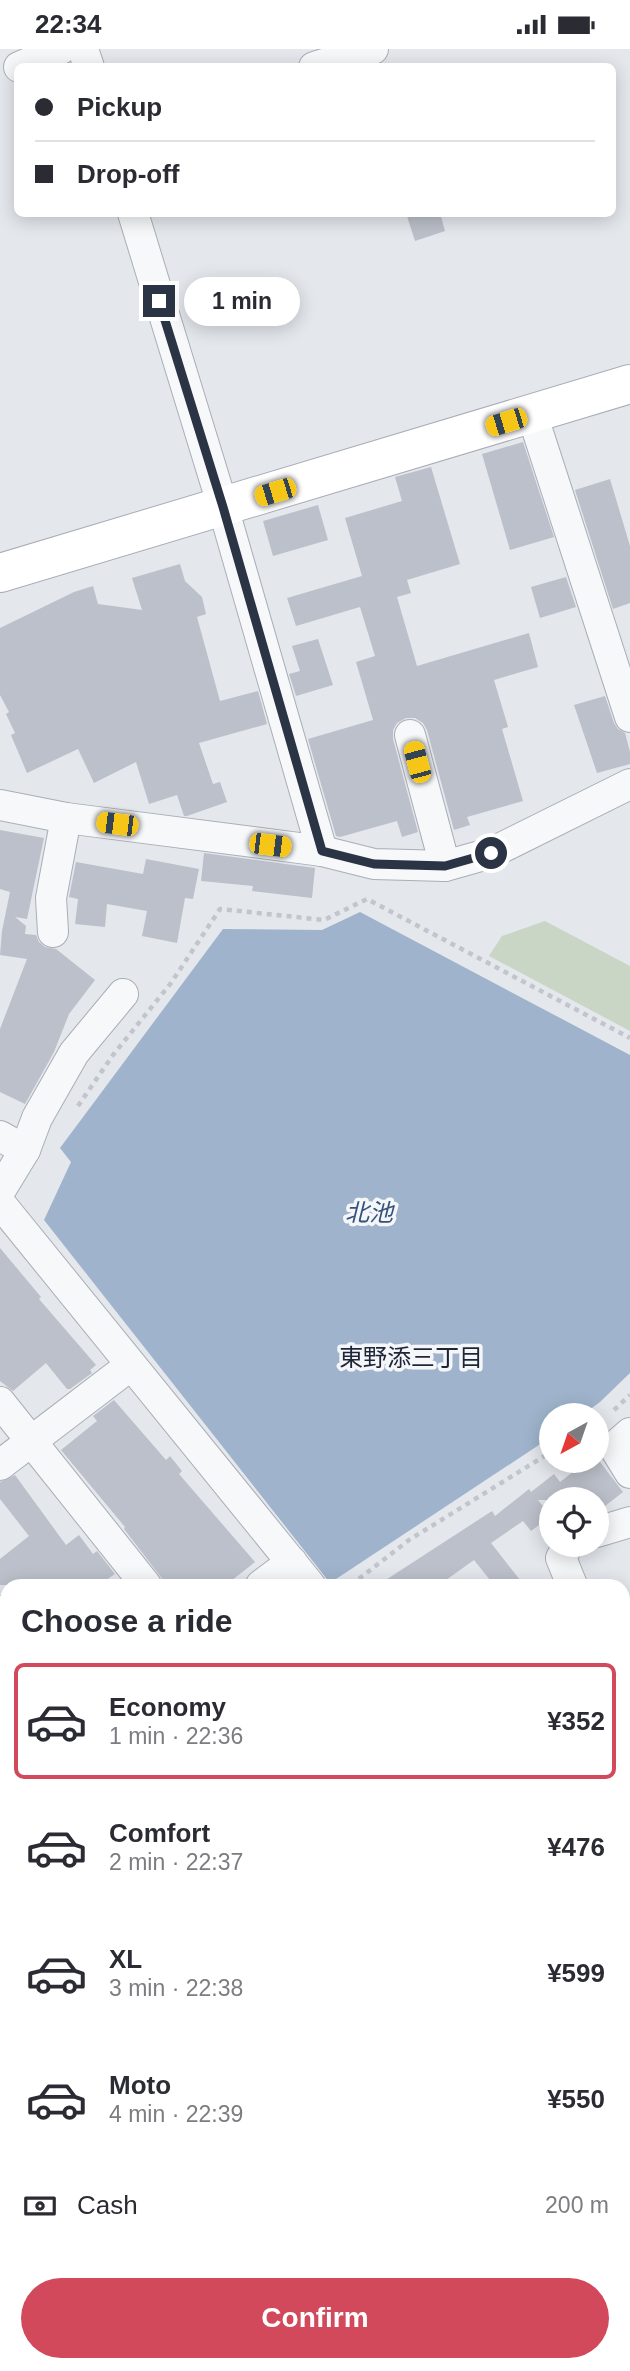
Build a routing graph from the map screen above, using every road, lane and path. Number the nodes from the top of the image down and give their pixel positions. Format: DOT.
graph roads {
  1 [pos="61,49"];
  2 [pos="373,49"];
  3 [pos="28,63"];
  4 [pos="327,63"];
  5 [pos="134,217"];
  6 [pos="630,384"];
  7 [pos="532,414"];
  8 [pos="223,507"];
  9 [pos="0,573"];
  10 [pos="630,717"];
  11 [pos="410,736"];
  12 [pos="630,784"];
  13 [pos="0,805"];
  14 [pos="66,818"];
  15 [pos="322,851"];
  16 [pos="445,866"];
  17 [pos="52,932"];
  18 [pos="123,994"];
  19 [pos="630,1038"];
  20 [pos="73,1113"];
  21 [pos="12,1143"];
  22 [pos="0,1191"];
  23 [pos="0,1203"];
  24 [pos="131,1365"];
  25 [pos="0,1402"];
  26 [pos="630,1433"];
  27 [pos="31,1441"];
  28 [pos="539,1459"];
  29 [pos="0,1465"];
  30 [pos="630,1473"];
  31 [pos="630,1522"];
  32 [pos="609,1528"];
  33 [pos="562,1557"];
  34 [pos="292,1562"];
  35 [pos="141,1579"];
  36 [pos="269,1579"];
  37 [pos="305,1579"];
  38 [pos="359,1579"];
  39 [pos="570,1579"];
  1 -- 3 [label="street"];
  2 -- 4 [label="street"];
  5 -- 8 [label="street"];
  6 -- 7 [label="street"];
  7 -- 8 [label="street"];
  7 -- 10 [label="street"];
  8 -- 9 [label="street"];
  8 -- 15 [label="street"];
  11 -- 16 [label="street"];
  12 -- 16 [label="street"];
  13 -- 14 [label="street"];
  14 -- 15 [label="street"];
  14 -- 17 [label="street"];
  15 -- 16 [label="street"];
  18 -- 21 [label="street"];
  19 -- 20 [label="path"];
  21 -- 22 [label="street"];
  23 -- 24 [label="street"];
  24 -- 27 [label="street"];
  24 -- 34 [label="street"];
  25 -- 27 [label="street"];
  26 -- 30 [label="street"];
  27 -- 29 [label="street"];
  27 -- 35 [label="street"];
  28 -- 38 [label="path"];
  31 -- 32 [label="street"];
  33 -- 39 [label="street"];
  34 -- 36 [label="street"];
  34 -- 37 [label="street"];
}
